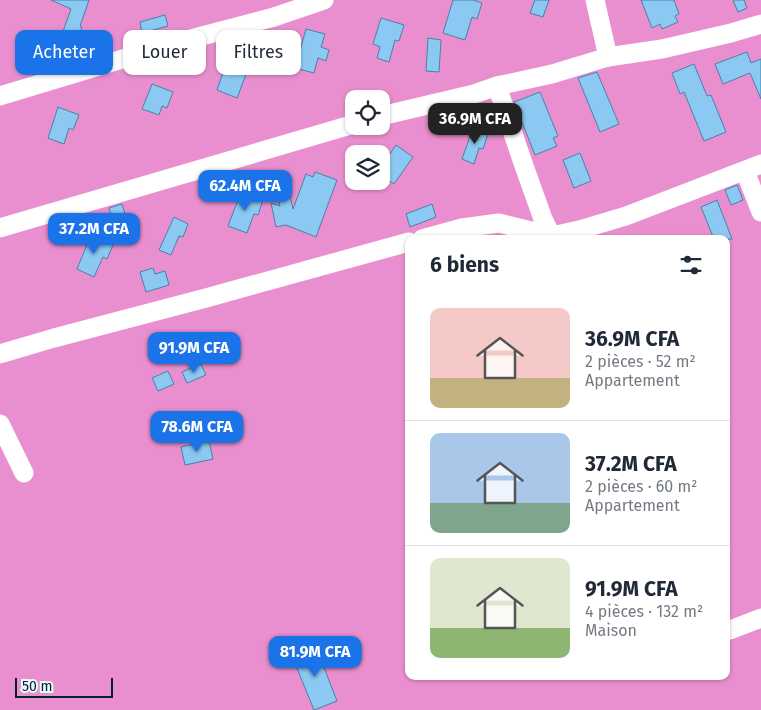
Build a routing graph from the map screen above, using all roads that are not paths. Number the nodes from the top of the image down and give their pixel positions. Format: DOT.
graph roads {
  1 [pos="324,0"];
  2 [pos="595,0"];
  3 [pos="761,24"];
  4 [pos="608,57"];
  5 [pos="497,86"];
  6 [pos="0,96"];
  7 [pos="390,114"];
  8 [pos="345,127"];
  9 [pos="753,167"];
  10 [pos="761,212"];
  11 [pos="0,228"];
  12 [pos="437,235"];
  13 [pos="545,235"];
  14 [pos="552,235"];
  15 [pos="560,235"];
  16 [pos="405,243"];
  17 [pos="0,354"];
  18 [pos="0,424"];
  19 [pos="24,473"];
  20 [pos="761,618"];
  21 [pos="730,630"];
  1 -- 6 [label="street"];
  2 -- 4 [label="street"];
  3 -- 4 [label="street"];
  4 -- 5 [label="street"];
  5 -- 7 [label="street"];
  5 -- 14 [label="street"];
  8 -- 11 [label="street"];
  9 -- 10 [label="street"];
  9 -- 15 [label="street"];
  12 -- 13 [label="street"];
  16 -- 17 [label="street"];
  18 -- 19 [label="street"];
  20 -- 21 [label="street"];
}
